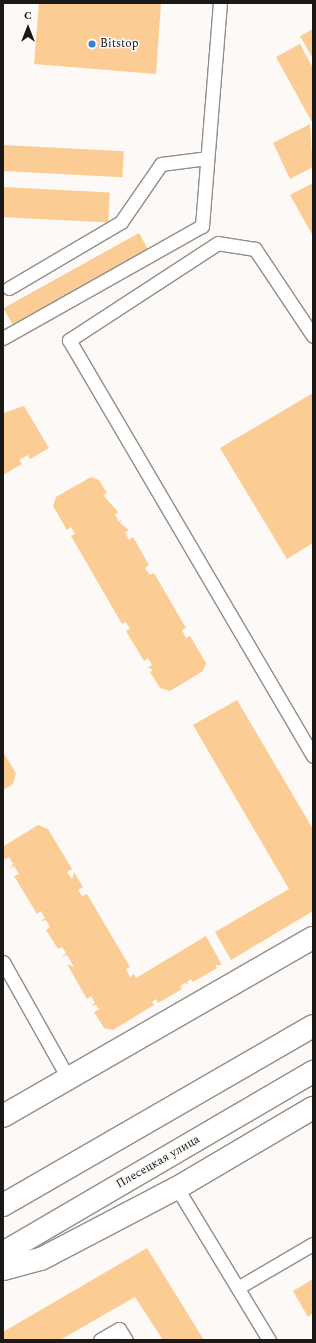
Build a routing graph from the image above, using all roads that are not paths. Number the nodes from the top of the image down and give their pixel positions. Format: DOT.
graph roads {
  1 [pos="220,3"];
  2 [pos="207,158"];
  3 [pos="9,288"];
  4 [pos="313,336"];
  5 [pos="3,338"];
  6 [pos="313,756"];
  7 [pos="313,938"];
  8 [pos="3,962"];
  9 [pos="313,1026"];
  10 [pos="313,1072"];
  11 [pos="68,1078"];
  12 [pos="313,1108"];
  13 [pos="3,1116"];
  14 [pos="177,1188"];
  15 [pos="3,1205"];
  16 [pos="313,1244"];
  17 [pos="3,1253"];
  18 [pos="3,1269"];
  19 [pos="239,1287"];
  20 [pos="100,1340"];
  21 [pos="126,1340"];
  22 [pos="269,1340"];
  1 -- 2 [label="lane"];
  2 -- 3 [label="lane"];
  2 -- 5 [label="lane"];
  4 -- 6 [label="lane"];
  7 -- 11 [label="main road"];
  8 -- 11 [label="lane"];
  9 -- 15 [label="main road"];
  10 -- 17 [label="main road, Плесецкая улица"];
  11 -- 13 [label="main road"];
  12 -- 14 [label="main road"];
  14 -- 18 [label="main road"];
  14 -- 19 [label="lane"];
  16 -- 19 [label="lane"];
  19 -- 22 [label="lane"];
  20 -- 21 [label="lane"];
}
